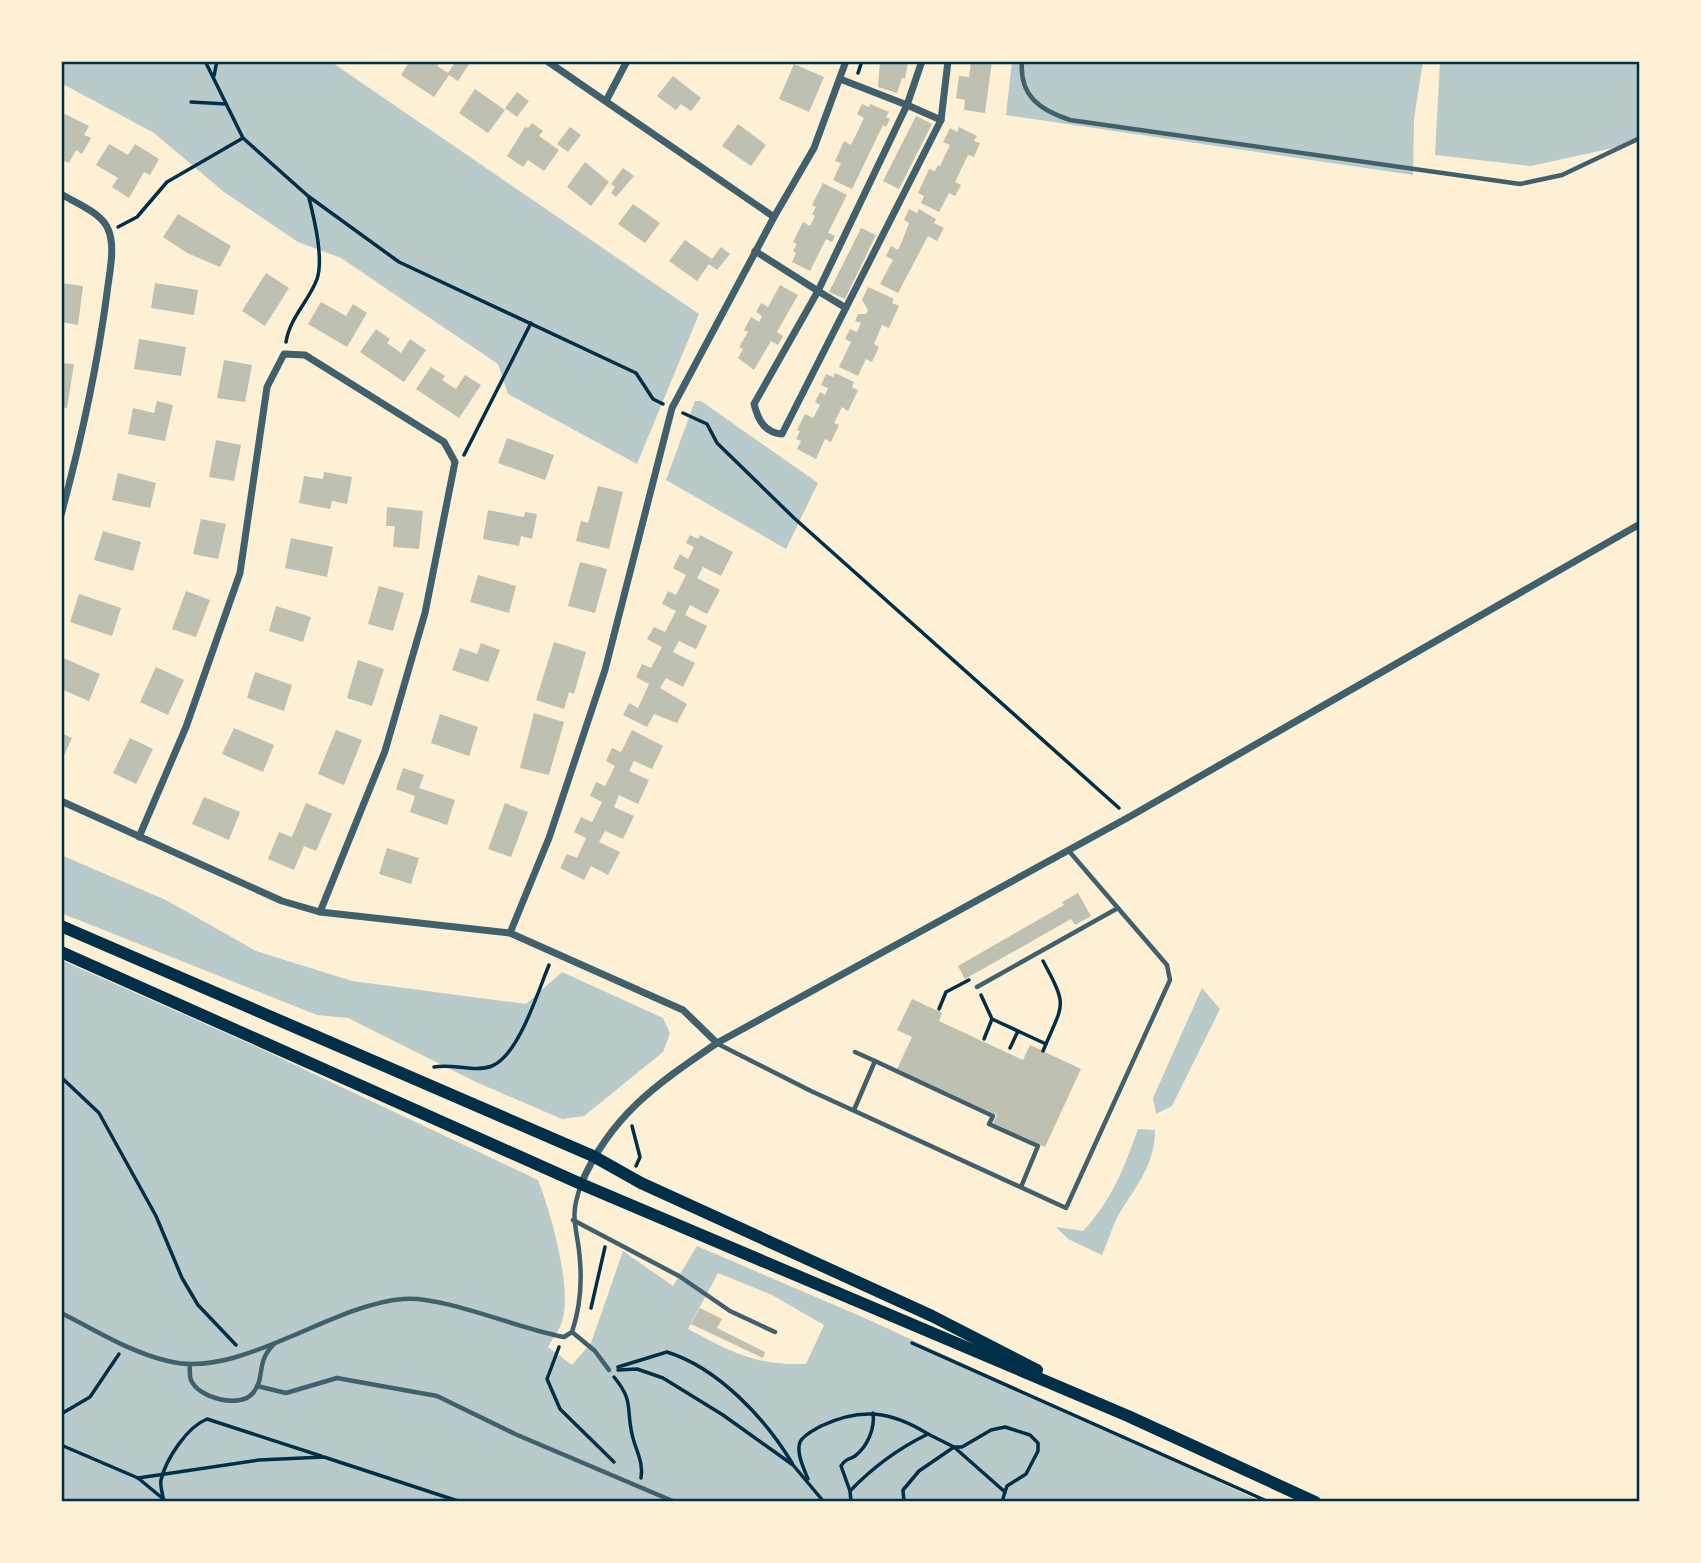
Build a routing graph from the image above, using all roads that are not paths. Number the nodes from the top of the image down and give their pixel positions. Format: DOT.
graph roads {
  1 [pos="547,61"];
  2 [pos="626,61"];
  3 [pos="846,61"];
  4 [pos="922,61"];
  5 [pos="948,61"];
  6 [pos="1022,61"];
  7 [pos="840,79"];
  8 [pos="606,101"];
  9 [pos="907,105"];
  10 [pos="941,120"];
  11 [pos="1640,138"];
  12 [pos="61,194"];
  13 [pos="774,217"];
  14 [pos="755,251"];
  15 [pos="818,291"];
  16 [pos="846,308"];
  17 [pos="61,515"];
  18 [pos="1640,524"];
  19 [pos="61,801"];
  20 [pos="139,837"];
  21 [pos="1068,850"];
  22 [pos="1118,908"];
  23 [pos="320,912"];
  24 [pos="61,926"];
  25 [pos="510,933"];
  26 [pos="61,951"];
  27 [pos="977,987"];
  28 [pos="717,1044"];
  29 [pos="855,1052"];
  30 [pos="875,1061"];
  31 [pos="854,1110"];
  32 [pos="593,1156"];
  33 [pos="581,1184"];
  34 [pos="1021,1187"];
  35 [pos="572,1220"];
  36 [pos="62,1312"];
  37 [pos="572,1332"];
  38 [pos="775,1332"];
  39 [pos="277,1340"];
  40 [pos="190,1363"];
  41 [pos="609,1370"];
  42 [pos="257,1385"];
  43 [pos="1128,1416"];
  44 [pos="675,1502"];
  45 [pos="1315,1502"];
  1 -- 8 [label="street"];
  2 -- 8 [label="street"];
  3 -- 7 [label="street"];
  4 -- 9 [label="street"];
  5 -- 10 [label="street"];
  6 -- 11 [label="lane"];
  7 -- 9 [label="street"];
  7 -- 13 [label="street"];
  8 -- 13 [label="street"];
  9 -- 10 [label="street"];
  9 -- 15 [label="street"];
  10 -- 16 [label="street"];
  12 -- 17 [label="street"];
  13 -- 14 [label="street"];
  14 -- 15 [label="street"];
  14 -- 25 [label="street"];
  15 -- 16 [label="street"];
  15 -- 16 [label="street"];
  18 -- 21 [label="street"];
  19 -- 20 [label="street"];
  20 -- 23 [label="street"];
  20 -- 23 [label="street"];
  21 -- 22 [label="lane"];
  21 -- 28 [label="street"];
  22 -- 27 [label="lane"];
  22 -- 34 [label="lane"];
  23 -- 25 [label="street"];
  24 -- 32 [label="main road"];
  25 -- 28 [label="street"];
  26 -- 33 [label="main road"];
  28 -- 31 [label="lane"];
  28 -- 32 [label="street"];
  29 -- 30 [label="lane"];
  30 -- 31 [label="lane"];
  30 -- 34 [label="lane"];
  31 -- 34 [label="lane"];
  32 -- 33 [label="street"];
  32 -- 43 [label="main road"];
  33 -- 35 [label="lane"];
  33 -- 43 [label="main road"];
  35 -- 37 [label="lane"];
  35 -- 38 [label="lane"];
  36 -- 40 [label="lane"];
  37 -- 39 [label="lane"];
  37 -- 41 [label="lane"];
  39 -- 40 [label="lane"];
  39 -- 42 [label="lane"];
  40 -- 42 [label="lane"];
  42 -- 44 [label="lane"];
  43 -- 45 [label="main road"];
}
